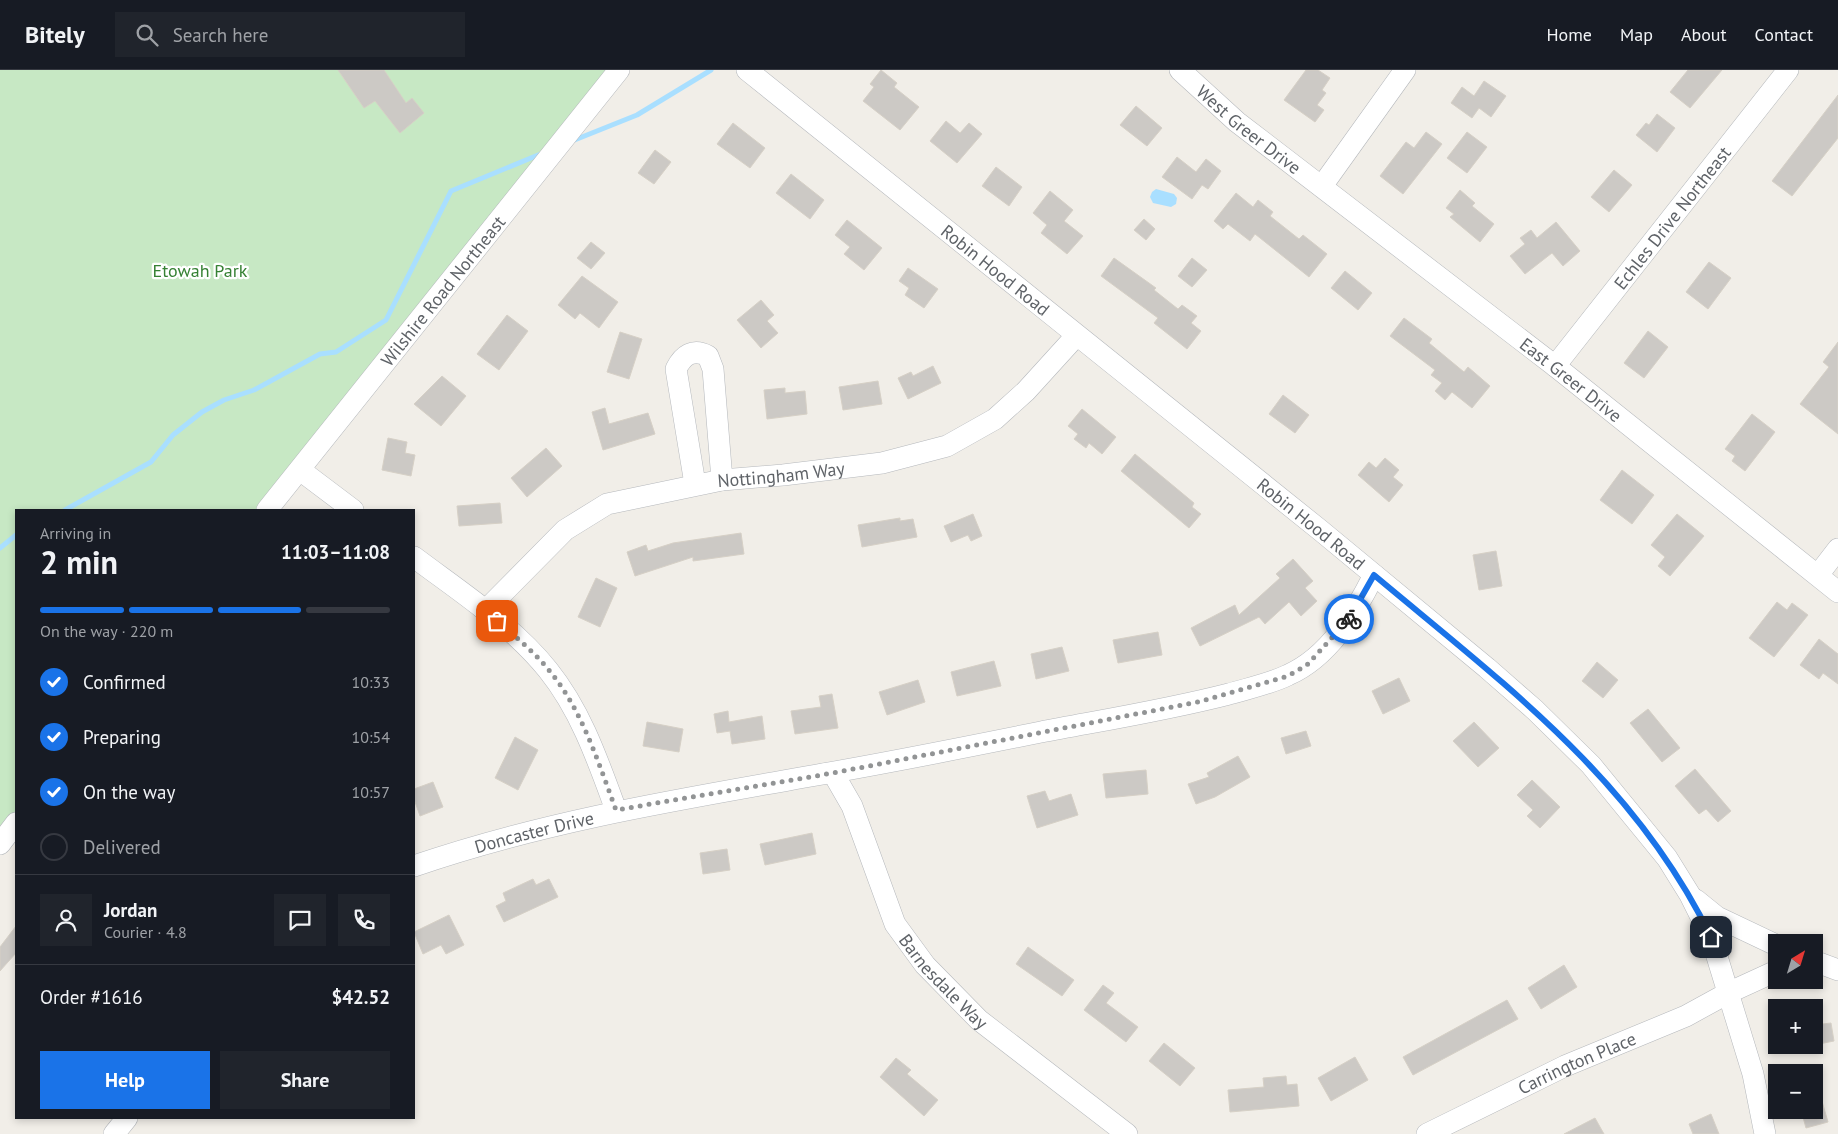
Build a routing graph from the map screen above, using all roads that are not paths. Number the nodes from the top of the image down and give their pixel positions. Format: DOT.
graph roads {
  1 [pos="619,70"];
  2 [pos="746,70"];
  3 [pos="1180,70"];
  4 [pos="1405,70"];
  5 [pos="1788,70"];
  6 [pos="1322,186"];
  7 [pos="1076,336"];
  8 [pos="1554,366"];
  9 [pos="300,470"];
  10 [pos="722,480"];
  11 [pos="695,484"];
  12 [pos="268,509"];
  13 [pos="352,509"];
  14 [pos="1838,549"];
  15 [pos="415,558"];
  16 [pos="1374,575"];
  17 [pos="1818,576"];
  18 [pos="1838,592"];
  19 [pos="485,611"];
  20 [pos="833,773"];
  21 [pos="616,810"];
  22 [pos="15,824"];
  23 [pos="0,844"];
  24 [pos="415,866"];
  25 [pos="1690,895"];
  26 [pos="1768,941"];
  27 [pos="1823,964"];
  28 [pos="1838,970"];
  29 [pos="1768,975"];
  30 [pos="1728,994"];
  31 [pos="126,1119"];
  32 [pos="114,1134"];
  33 [pos="1127,1134"];
  34 [pos="1427,1134"];
  35 [pos="1765,1134"];
  1 -- 9 [label="street, Wilshire Road Northeast"];
  2 -- 7 [label="street, Robin Hood Road"];
  3 -- 6 [label="street, West Greer Drive"];
  4 -- 6 [label="street"];
  5 -- 8 [label="street, Echles Drive Northeast"];
  6 -- 8 [label="street, East Greer Drive"];
  7 -- 10 [label="street, Nottingham Way"];
  7 -- 16 [label="street, Robin Hood Road"];
  8 -- 17 [label="street, East Greer Drive"];
  9 -- 12 [label="street, Wilshire Road Northeast"];
  9 -- 13 [label="street"];
  10 -- 11 [label="street, Nottingham Way"];
  10 -- 11 [label="street"];
  11 -- 19 [label="street, Nottingham Way"];
  14 -- 17 [label="street"];
  15 -- 19 [label="street"];
  16 -- 20 [label="street, Doncaster Drive"];
  16 -- 25 [label="street, Robin Hood Road"];
  17 -- 18 [label="street, East Greer Drive"];
  19 -- 21 [label="street"];
  20 -- 21 [label="street, Doncaster Drive"];
  20 -- 33 [label="street, Barnesdale Way"];
  21 -- 24 [label="street, Doncaster Drive"];
  22 -- 23 [label="street"];
  25 -- 26 [label="street"];
  25 -- 30 [label="street, Robin Hood Road"];
  27 -- 28 [label="street"];
  29 -- 30 [label="street, Carrington Place"];
  30 -- 34 [label="street, Carrington Place"];
  30 -- 35 [label="street, Robin Hood Road"];
  31 -- 32 [label="street"];
}
